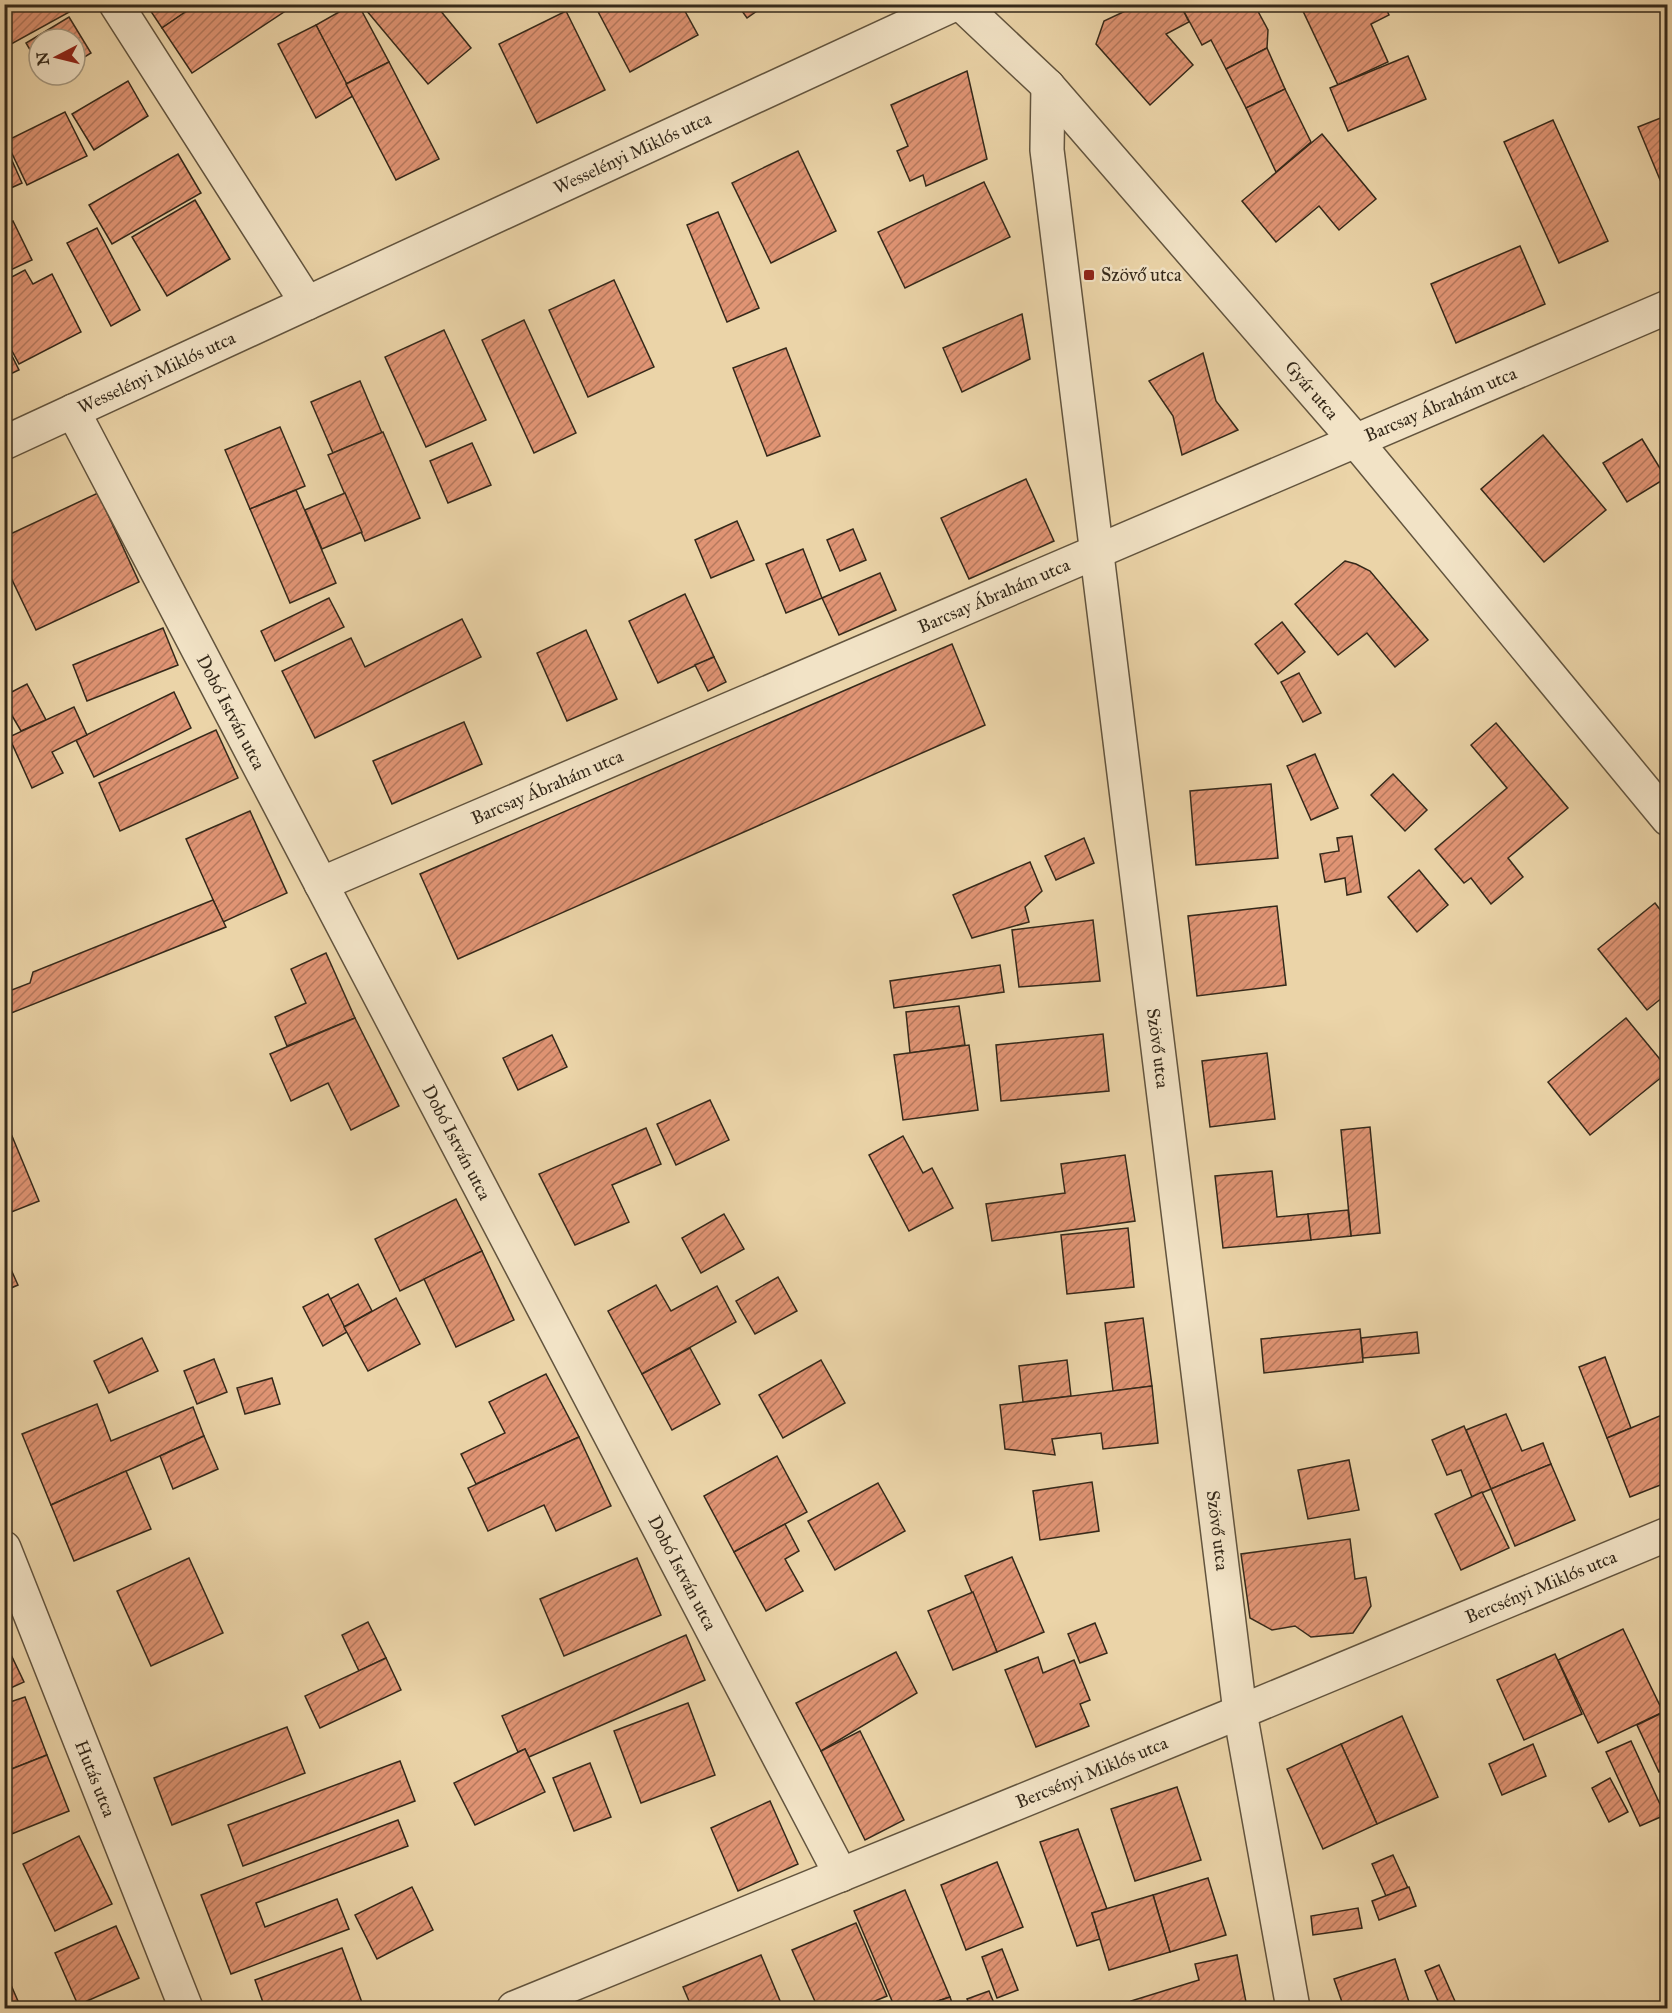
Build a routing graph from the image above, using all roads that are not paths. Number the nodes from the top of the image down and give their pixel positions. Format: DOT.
graph roads {
  1 [pos="116,4"];
  2 [pos="955,4"];
  3 [pos="961,4"];
  4 [pos="1048,86"];
  5 [pos="307,303"];
  6 [pos="1668,307"];
  7 [pos="73,411"];
  8 [pos="1355,440"];
  9 [pos="4,443"];
  10 [pos="1097,552"];
  11 [pos="1668,819"];
  12 [pos="321,884"];
  13 [pos="1668,1534"];
  14 [pos="4,1548"];
  15 [pos="1240,1712"];
  16 [pos="841,1875"];
  17 [pos="186,2008"];
  18 [pos="514,2008"];
  19 [pos="1293,2008"];
  1 -- 5 [label="street"];
  2 -- 5 [label="street, Wesselényi Miklós utca"];
  3 -- 4 [label="street, Gyár utca"];
  4 -- 8 [label="street, Gyár utca"];
  4 -- 10 [label="street, Szövő utca"];
  5 -- 7 [label="street, Wesselényi Miklós utca"];
  6 -- 8 [label="street, Barcsay Ábrahám utca"];
  7 -- 9 [label="street, Wesselényi Miklós utca"];
  7 -- 12 [label="street, Dobó István utca"];
  8 -- 10 [label="street, Barcsay Ábrahám utca"];
  8 -- 11 [label="street, Gyár utca"];
  10 -- 12 [label="street, Barcsay Ábrahám utca"];
  10 -- 15 [label="street, Szövő utca"];
  12 -- 16 [label="street, Dobó István utca"];
  13 -- 15 [label="street, Bercsényi Miklós utca"];
  14 -- 17 [label="street, Hutás utca"];
  15 -- 16 [label="street, Bercsényi Miklós utca"];
  15 -- 19 [label="street, Szövő utca"];
  16 -- 18 [label="street, Bercsényi Miklós utca"];
}
